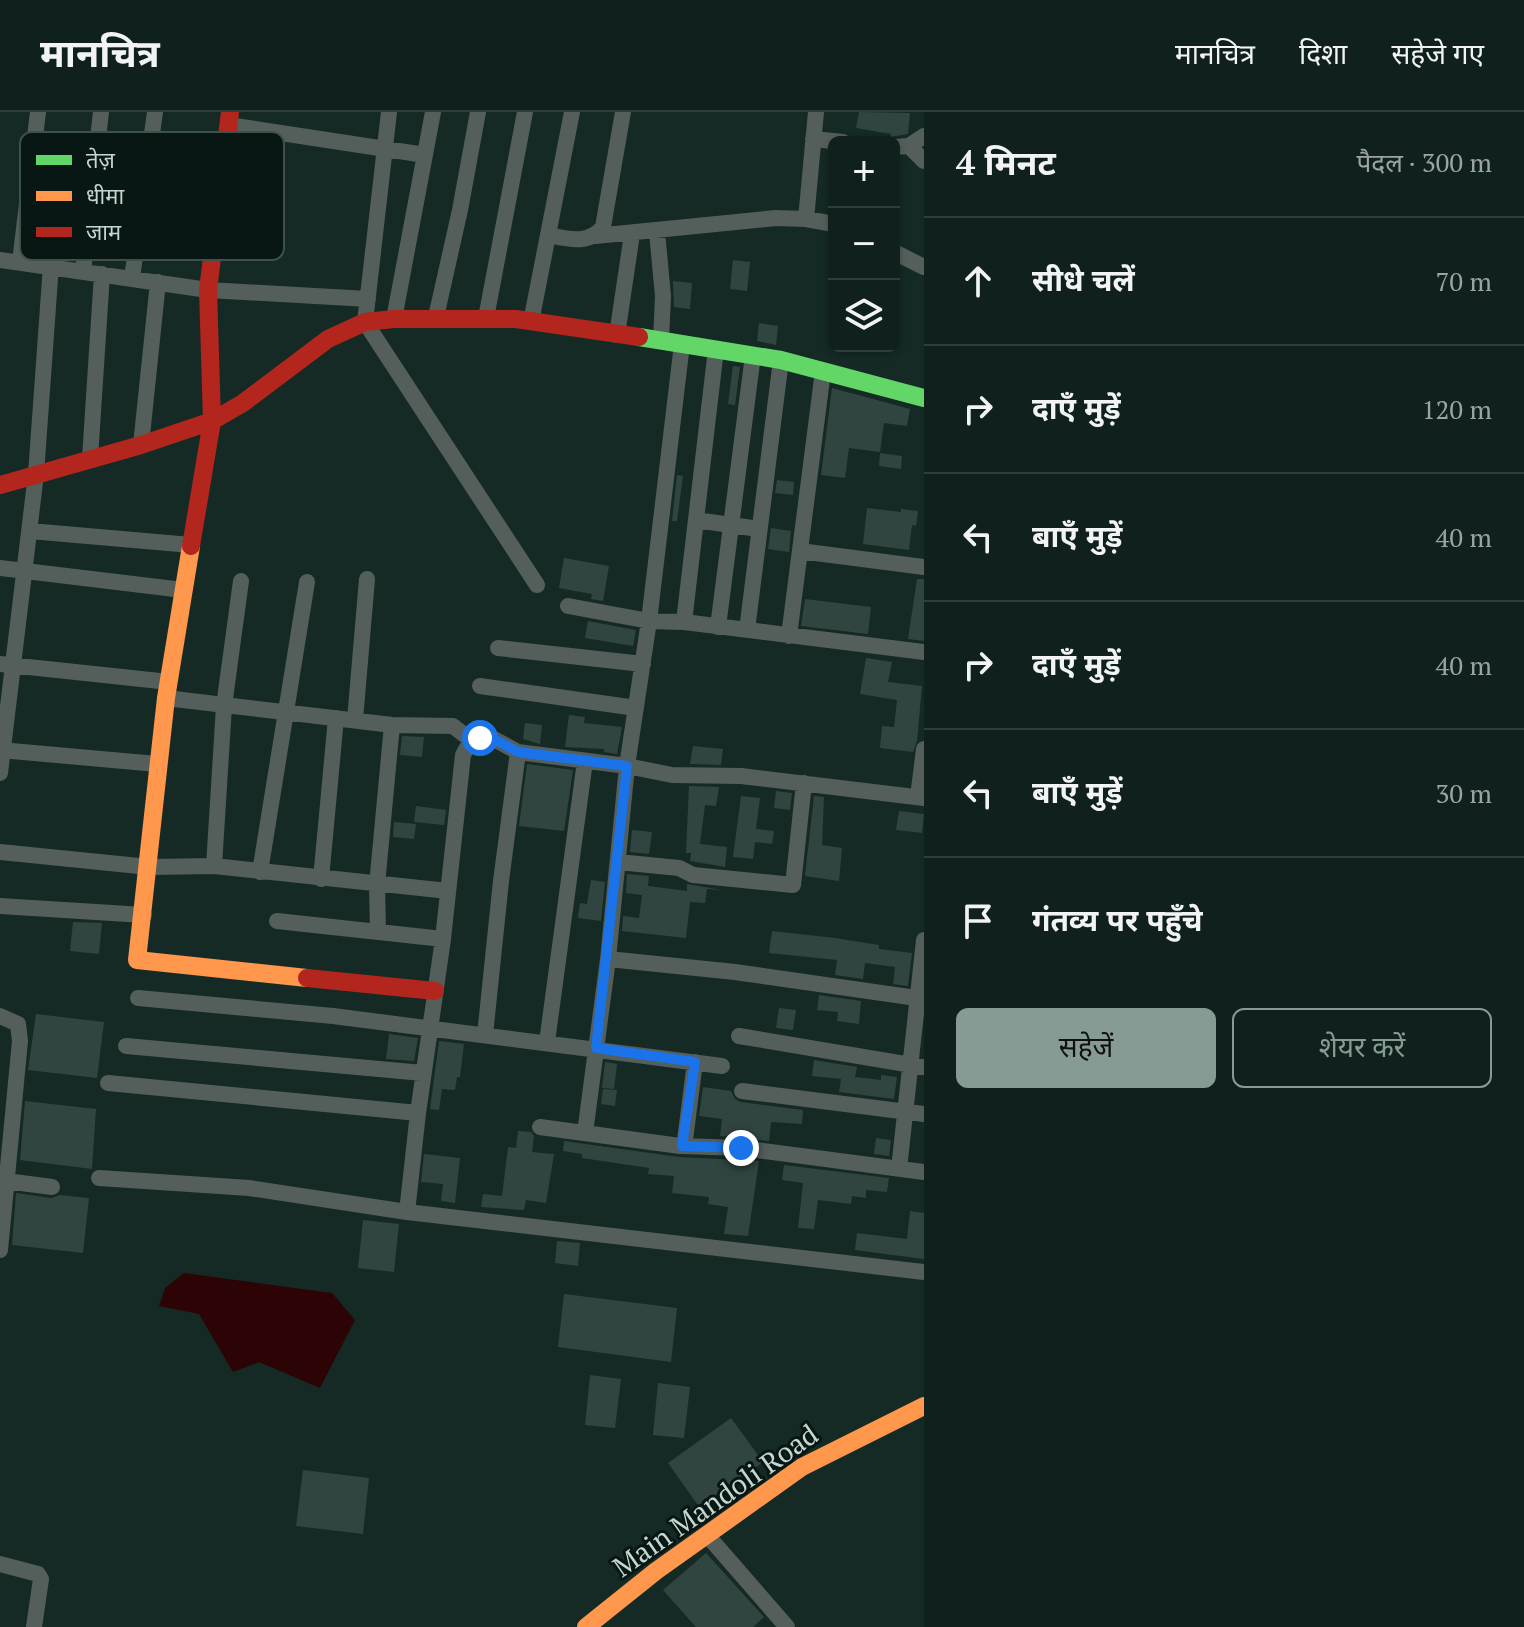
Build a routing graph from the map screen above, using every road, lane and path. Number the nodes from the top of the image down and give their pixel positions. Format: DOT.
graph roads {
  1 [pos="38,112"];
  2 [pos="101,112"];
  3 [pos="155,112"];
  4 [pos="389,112"];
  5 [pos="433,112"];
  6 [pos="478,112"];
  7 [pos="525,112"];
  8 [pos="572,112"];
  9 [pos="623,112"];
  10 [pos="816,112"];
  11 [pos="230,119"];
  12 [pos="36,132"];
  13 [pos="99,132"];
  14 [pos="152,132"];
  15 [pos="924,136"];
  16 [pos="813,139"];
  17 [pos="828,140"];
  18 [pos="902,147"];
  19 [pos="385,148"];
  20 [pos="425,155"];
  21 [pos="924,161"];
  22 [pos="806,219"];
  23 [pos="828,223"];
  24 [pos="657,232"];
  25 [pos="632,234"];
  26 [pos="548,235"];
  27 [pos="595,236"];
  28 [pos="900,255"];
  29 [pos="0,260"];
  30 [pos="84,260"];
  31 [pos="134,260"];
  32 [pos="212,260"];
  33 [pos="20,262"];
  34 [pos="51,265"];
  35 [pos="924,267"];
  36 [pos="83,271"];
  37 [pos="102,274"];
  38 [pos="132,278"];
  39 [pos="158,282"];
  40 [pos="208,290"];
  41 [pos="368,299"];
  42 [pos="436,317"];
  43 [pos="486,318"];
  44 [pos="394,319"];
  45 [pos="365,322"];
  46 [pos="531,322"];
  47 [pos="617,335"];
  48 [pos="661,341"];
  49 [pos="682,344"];
  50 [pos="716,349"];
  51 [pos="753,355"];
  52 [pos="781,360"];
  53 [pos="823,371"];
  54 [pos="924,398"];
  55 [pos="212,421"];
  56 [pos="141,445"];
  57 [pos="90,458"];
  58 [pos="36,474"];
  59 [pos="0,485"];
  60 [pos="696,520"];
  61 [pos="731,525"];
  62 [pos="759,529"];
  63 [pos="30,531"];
  64 [pos="191,545"];
  65 [pos="800,551"];
  66 [pos="924,567"];
  67 [pos="0,568"];
  68 [pos="24,571"];
  69 [pos="367,579"];
  70 [pos="241,581"];
  71 [pos="307,582"];
  72 [pos="537,585"];
  73 [pos="183,590"];
  74 [pos="568,606"];
  75 [pos="649,621"];
  76 [pos="684,622"];
  77 [pos="718,627"];
  78 [pos="747,630"];
  79 [pos="789,636"];
  80 [pos="498,648"];
  81 [pos="924,652"];
  82 [pos="643,664"];
  83 [pos="6,665"];
  84 [pos="480,686"];
  85 [pos="167,690"];
  86 [pos="224,706"];
  87 [pos="636,708"];
  88 [pos="285,712"];
  89 [pos="336,718"];
  90 [pos="355,720"];
  91 [pos="392,725"];
  92 [pos="471,740"];
  93 [pos="924,749"];
  94 [pos="1,750"];
  95 [pos="518,752"];
  96 [pos="585,761"];
  97 [pos="157,764"];
  98 [pos="627,766"];
  99 [pos="0,773"];
  100 [pos="804,783"];
  101 [pos="921,798"];
  102 [pos="0,852"];
  103 [pos="618,862"];
  104 [pos="214,866"];
  105 [pos="149,867"];
  106 [pos="260,872"];
  107 [pos="321,879"];
  108 [pos="377,885"];
  109 [pos="448,891"];
  110 [pos="0,906"];
  111 [pos="144,915"];
  112 [pos="277,921"];
  113 [pos="378,932"];
  114 [pos="443,939"];
  115 [pos="924,940"];
  116 [pos="608,959"];
  117 [pos="435,991"];
  118 [pos="138,998"];
  119 [pos="920,999"];
  120 [pos="0,1016"];
  121 [pos="429,1029"];
  122 [pos="485,1035"];
  123 [pos="739,1036"];
  124 [pos="547,1042"];
  125 [pos="126,1046"];
  126 [pos="596,1048"];
  127 [pos="695,1062"];
  128 [pos="722,1066"];
  129 [pos="917,1066"];
  130 [pos="423,1073"];
  131 [pos="108,1083"];
  132 [pos="742,1091"];
  133 [pos="905,1112"];
  134 [pos="418,1113"];
  135 [pos="924,1114"];
  136 [pos="540,1127"];
  137 [pos="585,1133"];
  138 [pos="682,1146"];
  139 [pos="899,1169"];
  140 [pos="924,1172"];
  141 [pos="99,1178"];
  142 [pos="6,1181"];
  143 [pos="52,1187"];
  144 [pos="407,1212"];
  145 [pos="0,1246"];
  146 [pos="924,1272"];
  147 [pos="924,1406"];
  148 [pos="707,1535"];
  149 [pos="0,1564"];
  150 [pos="34,1627"];
  151 [pos="586,1627"];
  152 [pos="787,1627"];
  1 -- 12 [label="street"];
  2 -- 13 [label="street"];
  3 -- 14 [label="street"];
  4 -- 19 [label="street"];
  5 -- 20 [label="street"];
  6 -- 42 [label="street"];
  7 -- 43 [label="street"];
  8 -- 26 [label="street"];
  9 -- 27 [label="street"];
  10 -- 16 [label="street"];
  11 -- 19 [label="street"];
  15 -- 18 [label="street"];
  16 -- 17 [label="street"];
  16 -- 22 [label="street"];
  18 -- 21 [label="street"];
  19 -- 20 [label="street"];
  19 -- 41 [label="street"];
  20 -- 44 [label="street"];
  22 -- 23 [label="street"];
  22 -- 24 [label="street"];
  24 -- 25 [label="street"];
  24 -- 48 [label="street"];
  25 -- 27 [label="street"];
  25 -- 47 [label="street"];
  26 -- 27 [label="street"];
  26 -- 46 [label="street"];
  28 -- 35 [label="street"];
  29 -- 33 [label="street"];
  30 -- 36 [label="street"];
  31 -- 38 [label="street"];
  32 -- 40 [label="street"];
  33 -- 34 [label="street"];
  34 -- 36 [label="street"];
  34 -- 58 [label="street"];
  36 -- 37 [label="street"];
  37 -- 38 [label="street"];
  37 -- 57 [label="street"];
  38 -- 39 [label="street"];
  39 -- 40 [label="street"];
  39 -- 56 [label="street"];
  40 -- 41 [label="street"];
  40 -- 55 [label="street"];
  41 -- 45 [label="street"];
  42 -- 43 [label="street"];
  42 -- 44 [label="street"];
  43 -- 46 [label="street"];
  44 -- 45 [label="street"];
  45 -- 55 [label="street"];
  45 -- 72 [label="street"];
  46 -- 47 [label="street"];
  47 -- 48 [label="street"];
  48 -- 49 [label="street"];
  49 -- 50 [label="street"];
  49 -- 75 [label="street"];
  50 -- 51 [label="street"];
  50 -- 60 [label="street"];
  51 -- 52 [label="street"];
  51 -- 61 [label="street"];
  52 -- 53 [label="street"];
  52 -- 62 [label="street"];
  53 -- 54 [label="street"];
  53 -- 65 [label="street"];
  55 -- 56 [label="street"];
  55 -- 64 [label="street"];
  56 -- 57 [label="street"];
  57 -- 58 [label="street"];
  58 -- 59 [label="street"];
  58 -- 63 [label="street"];
  60 -- 61 [label="street"];
  60 -- 76 [label="street"];
  61 -- 62 [label="street"];
  61 -- 77 [label="street"];
  62 -- 78 [label="street"];
  63 -- 64 [label="street"];
  63 -- 68 [label="street"];
  64 -- 73 [label="street"];
  65 -- 66 [label="street"];
  65 -- 79 [label="street"];
  67 -- 68 [label="street"];
  68 -- 73 [label="street"];
  68 -- 83 [label="street"];
  69 -- 90 [label="street"];
  70 -- 86 [label="street"];
  71 -- 88 [label="street"];
  73 -- 85 [label="street"];
  74 -- 75 [label="street"];
  75 -- 76 [label="street"];
  75 -- 82 [label="street"];
  76 -- 77 [label="street"];
  77 -- 78 [label="street"];
  78 -- 79 [label="street"];
  79 -- 81 [label="street"];
  80 -- 82 [label="street"];
  82 -- 87 [label="street"];
  83 -- 85 [label="street"];
  83 -- 94 [label="street"];
  84 -- 87 [label="street"];
  85 -- 86 [label="street"];
  85 -- 97 [label="street"];
  86 -- 88 [label="street"];
  86 -- 104 [label="street"];
  87 -- 98 [label="street"];
  88 -- 89 [label="street"];
  88 -- 106 [label="street"];
  89 -- 90 [label="street"];
  89 -- 107 [label="street"];
  90 -- 91 [label="street"];
  91 -- 92 [label="street"];
  91 -- 108 [label="street"];
  92 -- 95 [label="street"];
  92 -- 109 [label="street"];
  93 -- 101 [label="street"];
  94 -- 97 [label="street"];
  94 -- 99 [label="street"];
  95 -- 96 [label="street"];
  95 -- 122 [label="street"];
  96 -- 98 [label="street"];
  96 -- 124 [label="street"];
  97 -- 105 [label="street"];
  98 -- 100 [label="street"];
  98 -- 103 [label="street"];
  100 -- 101 [label="street"];
  100 -- 103 [label="street"];
  102 -- 105 [label="street"];
  103 -- 116 [label="street"];
  104 -- 105 [label="street"];
  104 -- 106 [label="street"];
  105 -- 111 [label="street"];
  106 -- 107 [label="street"];
  107 -- 108 [label="street"];
  108 -- 109 [label="street"];
  108 -- 113 [label="street"];
  109 -- 114 [label="street"];
  110 -- 111 [label="street"];
  111 -- 117 [label="street"];
  112 -- 113 [label="street"];
  113 -- 114 [label="street"];
  114 -- 117 [label="street"];
  115 -- 119 [label="street"];
  116 -- 119 [label="street"];
  116 -- 126 [label="street"];
  117 -- 121 [label="street"];
  118 -- 121 [label="street"];
  119 -- 129 [label="street"];
  120 -- 142 [label="street"];
  121 -- 122 [label="street"];
  121 -- 130 [label="street"];
  122 -- 124 [label="street"];
  123 -- 129 [label="street"];
  124 -- 126 [label="street"];
  125 -- 130 [label="street"];
  126 -- 127 [label="street"];
  126 -- 137 [label="street"];
  127 -- 128 [label="street"];
  127 -- 138 [label="street"];
  129 -- 133 [label="street"];
  130 -- 134 [label="street"];
  131 -- 134 [label="street"];
  132 -- 133 [label="street"];
  133 -- 135 [label="street"];
  133 -- 139 [label="street"];
  134 -- 144 [label="street"];
  136 -- 137 [label="street"];
  137 -- 138 [label="street"];
  138 -- 139 [label="street"];
  139 -- 140 [label="street"];
  141 -- 144 [label="street"];
  142 -- 143 [label="street"];
  142 -- 145 [label="street"];
  144 -- 146 [label="street"];
  147 -- 148 [label="street, Main Mandoli Road"];
  148 -- 151 [label="street, Main Mandoli Road"];
  148 -- 152 [label="street"];
  149 -- 150 [label="street"];
}
